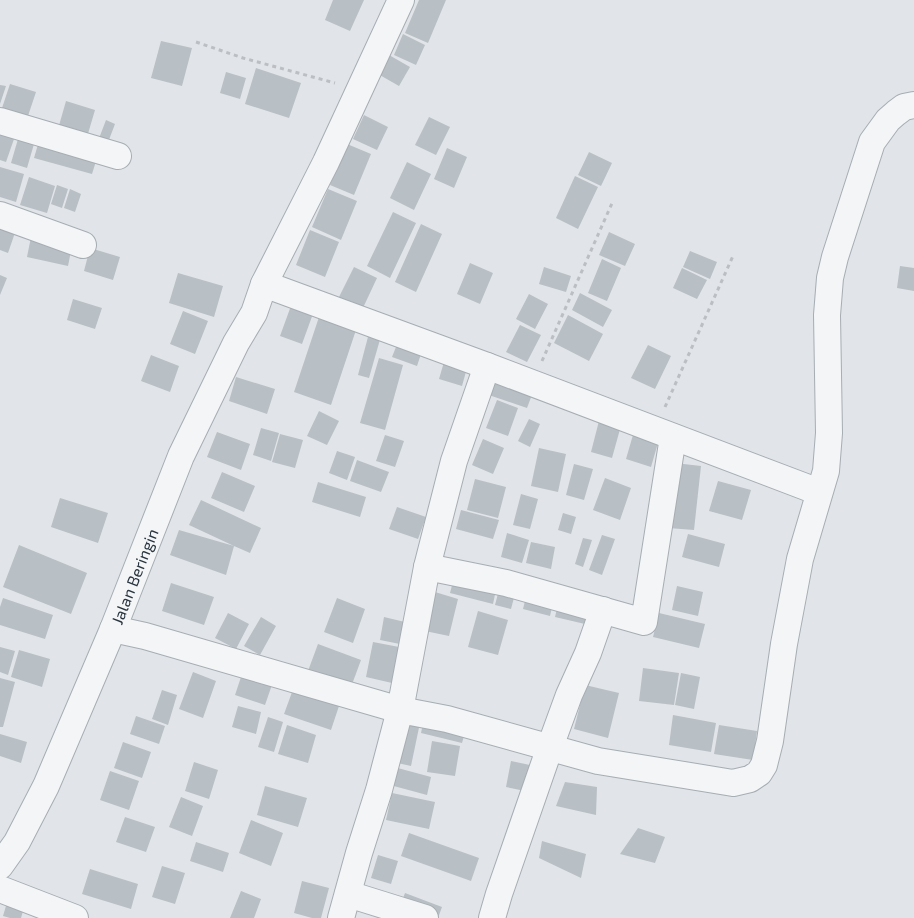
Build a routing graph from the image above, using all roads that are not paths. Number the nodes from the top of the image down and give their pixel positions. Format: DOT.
graph roads {
  1 [pos="401,0"];
  2 [pos="914,105"];
  3 [pos="0,121"];
  4 [pos="118,156"];
  5 [pos="0,215"];
  6 [pos="83,245"];
  7 [pos="264,284"];
  8 [pos="487,366"];
  9 [pos="664,434"];
  10 [pos="819,492"];
  11 [pos="427,567"];
  12 [pos="603,610"];
  13 [pos="113,629"];
  14 [pos="400,710"];
  15 [pos="550,747"];
  16 [pos="0,866"];
  17 [pos="0,889"];
  18 [pos="345,906"];
  19 [pos="75,918"];
  20 [pos="425,918"];
  21 [pos="492,918"];
  1 -- 7 [label="street, Jalan Beringin"];
  2 -- 10 [label="street"];
  3 -- 4 [label="street"];
  5 -- 6 [label="street"];
  7 -- 8 [label="street"];
  7 -- 13 [label="street, Jalan Beringin"];
  8 -- 9 [label="street"];
  8 -- 11 [label="street"];
  9 -- 10 [label="street"];
  9 -- 12 [label="street"];
  10 -- 15 [label="street"];
  11 -- 12 [label="street"];
  11 -- 14 [label="street"];
  12 -- 15 [label="street"];
  13 -- 14 [label="street"];
  13 -- 16 [label="street, Jalan Beringin"];
  14 -- 15 [label="street"];
  14 -- 18 [label="street"];
  15 -- 21 [label="street"];
  17 -- 19 [label="street"];
  18 -- 20 [label="street"];
}
